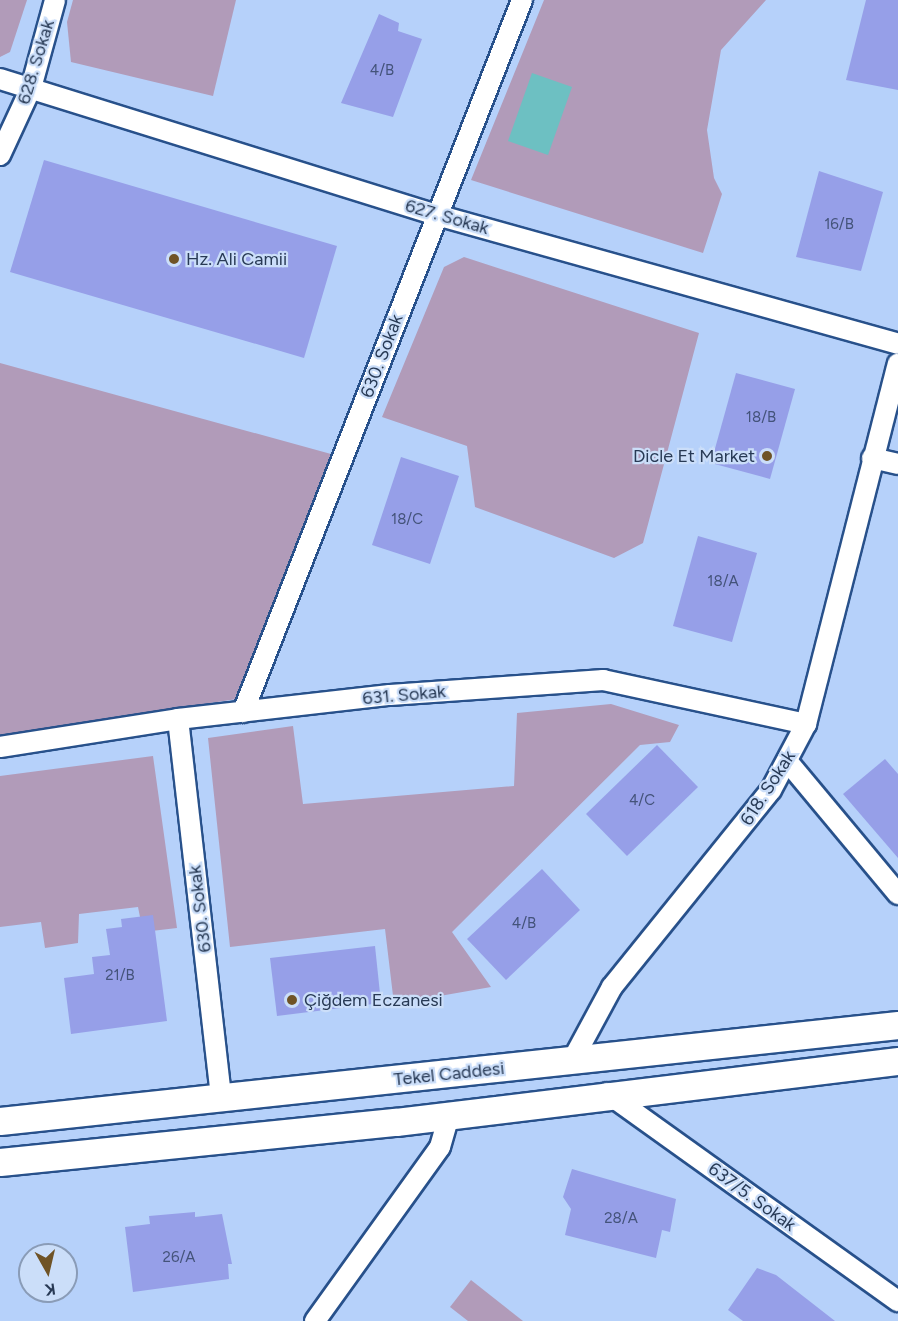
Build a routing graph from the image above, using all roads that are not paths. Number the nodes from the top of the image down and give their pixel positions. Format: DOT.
graph roads {
  1 [pos="55,0"];
  2 [pos="522,0"];
  3 [pos="0,79"];
  4 [pos="31,88"];
  5 [pos="0,155"];
  6 [pos="437,215"];
  7 [pos="898,344"];
  8 [pos="898,364"];
  9 [pos="872,458"];
  10 [pos="898,464"];
  11 [pos="243,712"];
  12 [pos="178,718"];
  13 [pos="806,724"];
  14 [pos="0,747"];
  15 [pos="788,762"];
  16 [pos="898,894"];
  17 [pos="898,1025"];
  18 [pos="572,1061"];
  19 [pos="898,1061"];
  20 [pos="607,1093"];
  21 [pos="221,1099"];
  22 [pos="449,1116"];
  23 [pos="0,1121"];
  24 [pos="0,1162"];
  25 [pos="898,1301"];
  26 [pos="315,1321"];
  1 -- 4 [label="street, 628. Sokak"];
  2 -- 6 [label="street, 630. Sokak"];
  3 -- 4 [label="street, 627. Sokak"];
  4 -- 5 [label="street, 628. Sokak"];
  4 -- 6 [label="street, 627. Sokak"];
  6 -- 7 [label="street, 627. Sokak"];
  6 -- 11 [label="street, 630. Sokak"];
  8 -- 9 [label="street, 618. Sokak"];
  9 -- 10 [label="street"];
  9 -- 13 [label="street, 618. Sokak"];
  11 -- 12 [label="street, 631. Sokak"];
  11 -- 13 [label="street, 631. Sokak"];
  12 -- 14 [label="street, 631. Sokak"];
  12 -- 21 [label="street, 630. Sokak"];
  13 -- 15 [label="street, 618. Sokak"];
  15 -- 16 [label="street"];
  15 -- 18 [label="street, 618. Sokak"];
  17 -- 18 [label="main road, Tekel Caddesi"];
  18 -- 21 [label="main road, Tekel Caddesi"];
  19 -- 20 [label="main road"];
  20 -- 22 [label="main road"];
  20 -- 25 [label="street, 637/5. Sokak"];
  21 -- 23 [label="main road, Tekel Caddesi"];
  22 -- 24 [label="main road"];
  22 -- 26 [label="street"];
}
